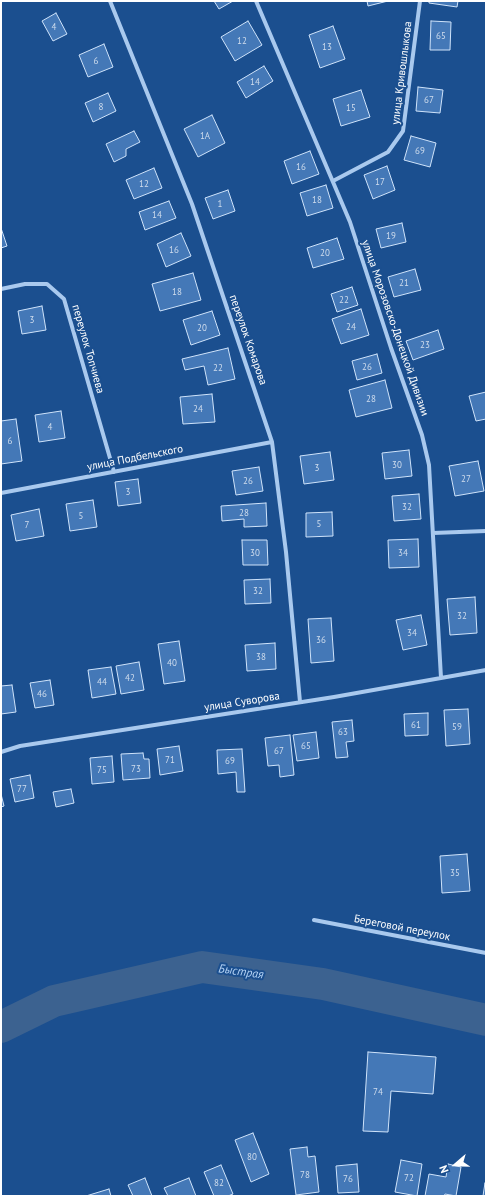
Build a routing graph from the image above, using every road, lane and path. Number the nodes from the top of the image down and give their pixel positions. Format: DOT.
graph roads {
  1 [pos="110,1"];
  2 [pos="256,1"];
  3 [pos="420,1"];
  4 [pos="333,182"];
  5 [pos="1,289"];
  6 [pos="272,442"];
  7 [pos="114,472"];
  8 [pos="1,493"];
  9 [pos="486,531"];
  10 [pos="433,534"];
  11 [pos="486,670"];
  12 [pos="440,678"];
  13 [pos="300,702"];
  14 [pos="1,752"];
  15 [pos="314,920"];
  16 [pos="486,953"];
  1 -- 6 [label="street, переулок Комарова"];
  2 -- 4 [label="street, улица Морозовско-Донецкой Дивизии"];
  3 -- 4 [label="street, улица Кривошлыкова"];
  4 -- 10 [label="street, улица Морозовско-Донецкой Дивизии"];
  5 -- 7 [label="street, переулок Топчиева"];
  6 -- 7 [label="street, улица Подбельского"];
  6 -- 13 [label="street, переулок Комарова"];
  7 -- 8 [label="street, улица Подбельского"];
  9 -- 10 [label="street"];
  10 -- 12 [label="street, улица Морозовско-Донецкой Дивизии"];
  11 -- 12 [label="street, улица Суворова"];
  12 -- 13 [label="street, улица Суворова"];
  13 -- 14 [label="street, улица Суворова"];
  15 -- 16 [label="street, Береговой переулок"];
}
